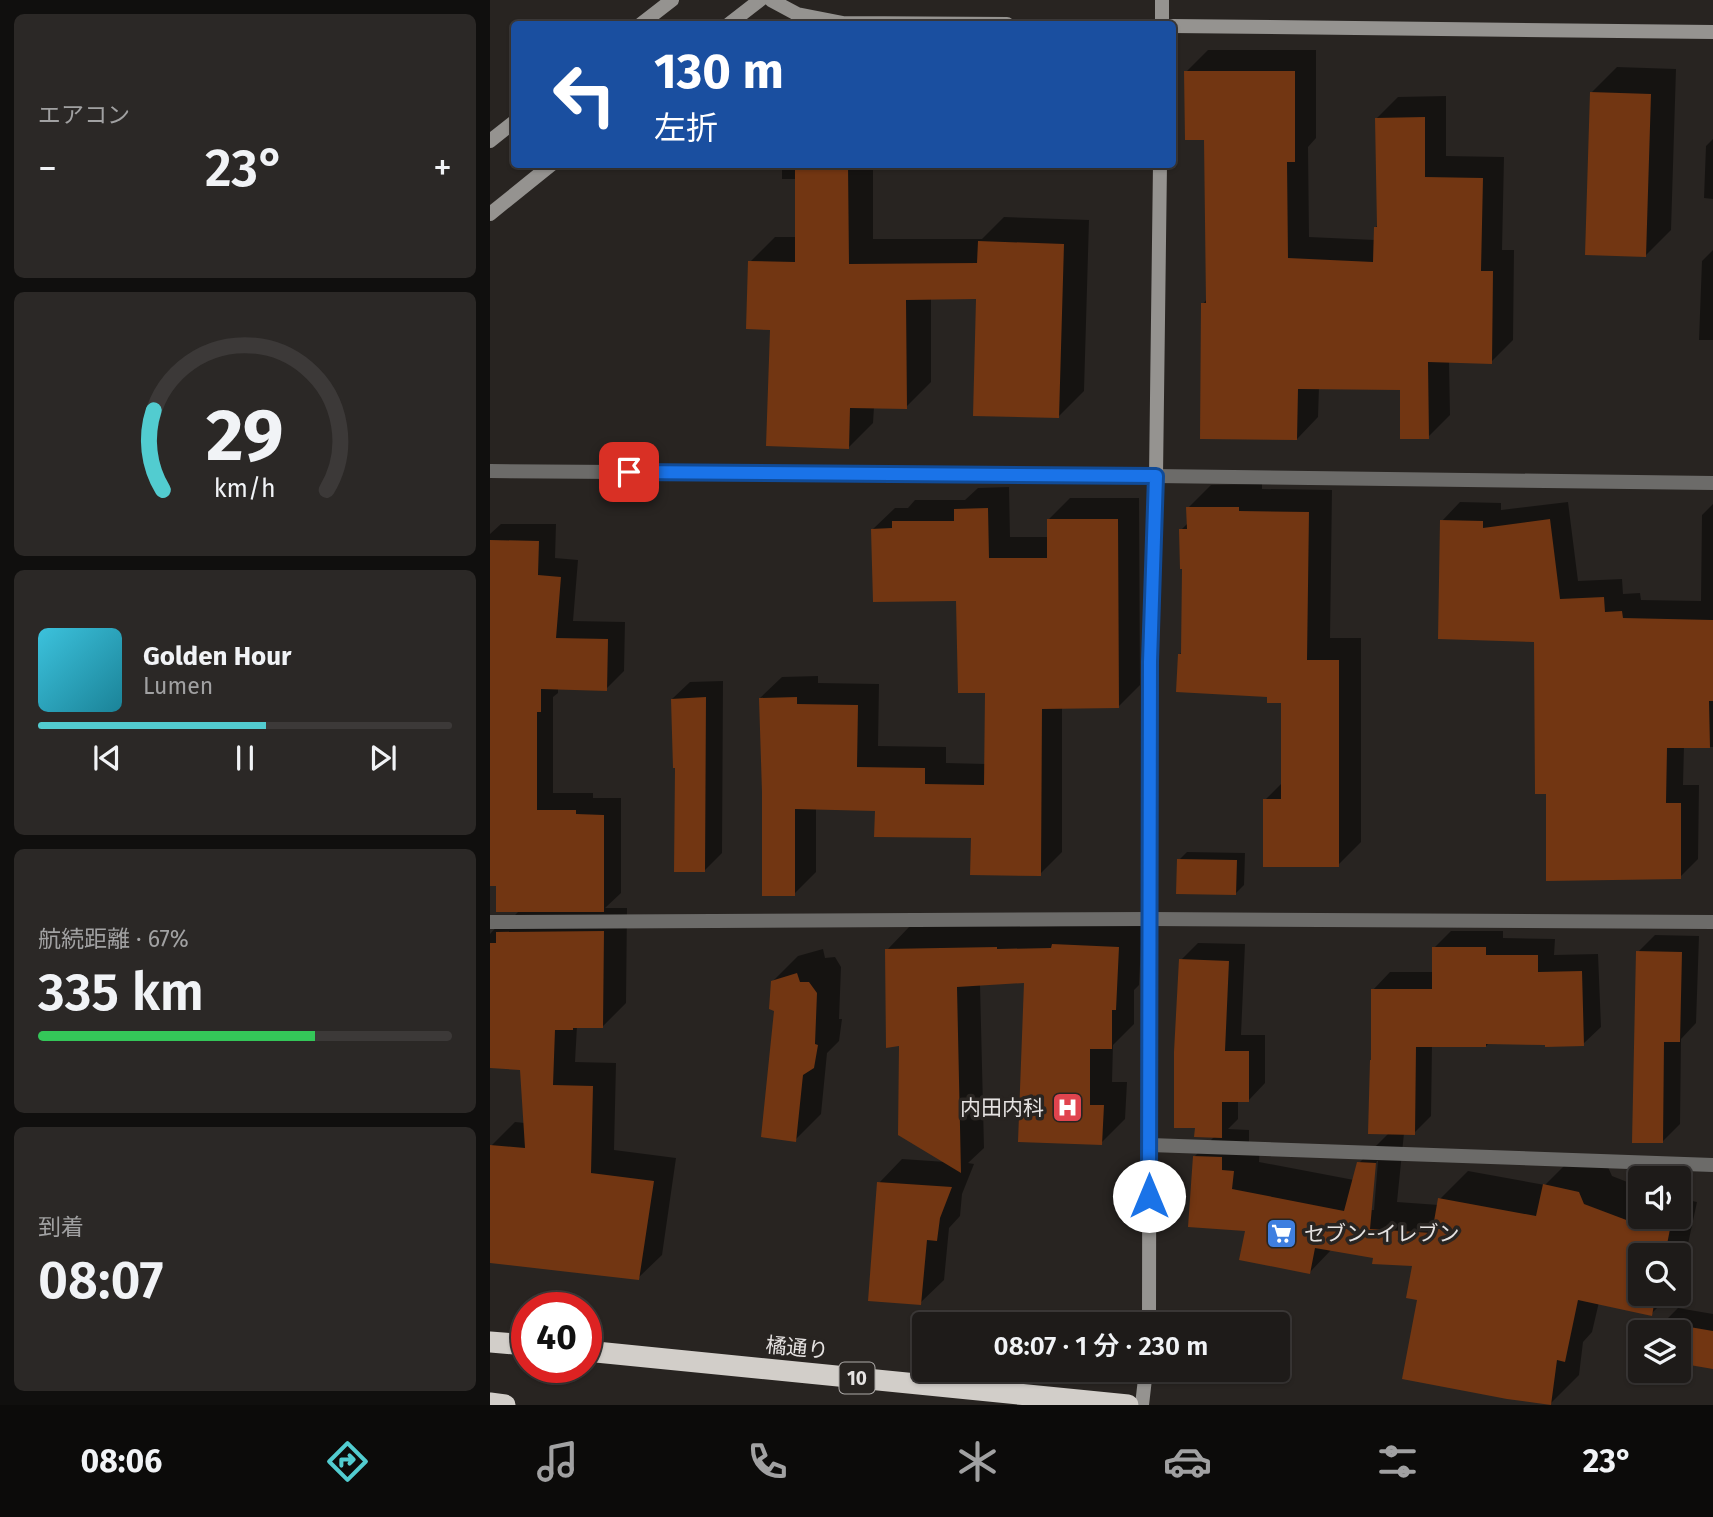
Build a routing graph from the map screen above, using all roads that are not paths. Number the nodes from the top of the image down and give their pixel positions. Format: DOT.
graph roads {
  1 [pos="673,0"];
  2 [pos="760,0"];
  3 [pos="771,0"];
  4 [pos="1162,0"];
  5 [pos="645,21"];
  6 [pos="733,21"];
  7 [pos="833,21"];
  8 [pos="1162,21"];
  9 [pos="1176,26"];
  10 [pos="1713,32"];
  11 [pos="511,124"];
  12 [pos="490,142"];
  13 [pos="547,168"];
  14 [pos="1160,168"];
  15 [pos="490,214"];
  16 [pos="490,471"];
  17 [pos="1156,476"];
  18 [pos="1713,483"];
  19 [pos="1150,919"];
  20 [pos="490,922"];
  21 [pos="1713,922"];
  22 [pos="1150,1145"];
  23 [pos="1713,1165"];
  24 [pos="1149,1312"];
  25 [pos="490,1342"];
  26 [pos="511,1344"];
  27 [pos="602,1353"];
  28 [pos="1145,1382"];
  29 [pos="490,1403"];
  30 [pos="505,1405"];
  31 [pos="1128,1405"];
  32 [pos="1142,1405"];
  1 -- 5 [label="street"];
  2 -- 6 [label="street"];
  3 -- 7 [label="street"];
  4 -- 8 [label="street"];
  9 -- 10 [label="street"];
  11 -- 12 [label="street"];
  13 -- 15 [label="street"];
  14 -- 17 [label="street"];
  16 -- 17 [label="street"];
  17 -- 18 [label="street"];
  17 -- 19 [label="street"];
  19 -- 20 [label="street"];
  19 -- 21 [label="street"];
  19 -- 22 [label="street"];
  22 -- 23 [label="street"];
  22 -- 24 [label="street"];
  25 -- 26 [label="highway"];
  27 -- 31 [label="highway, 橘通り / 10"];
  28 -- 32 [label="street"];
  29 -- 30 [label="highway"];
}
